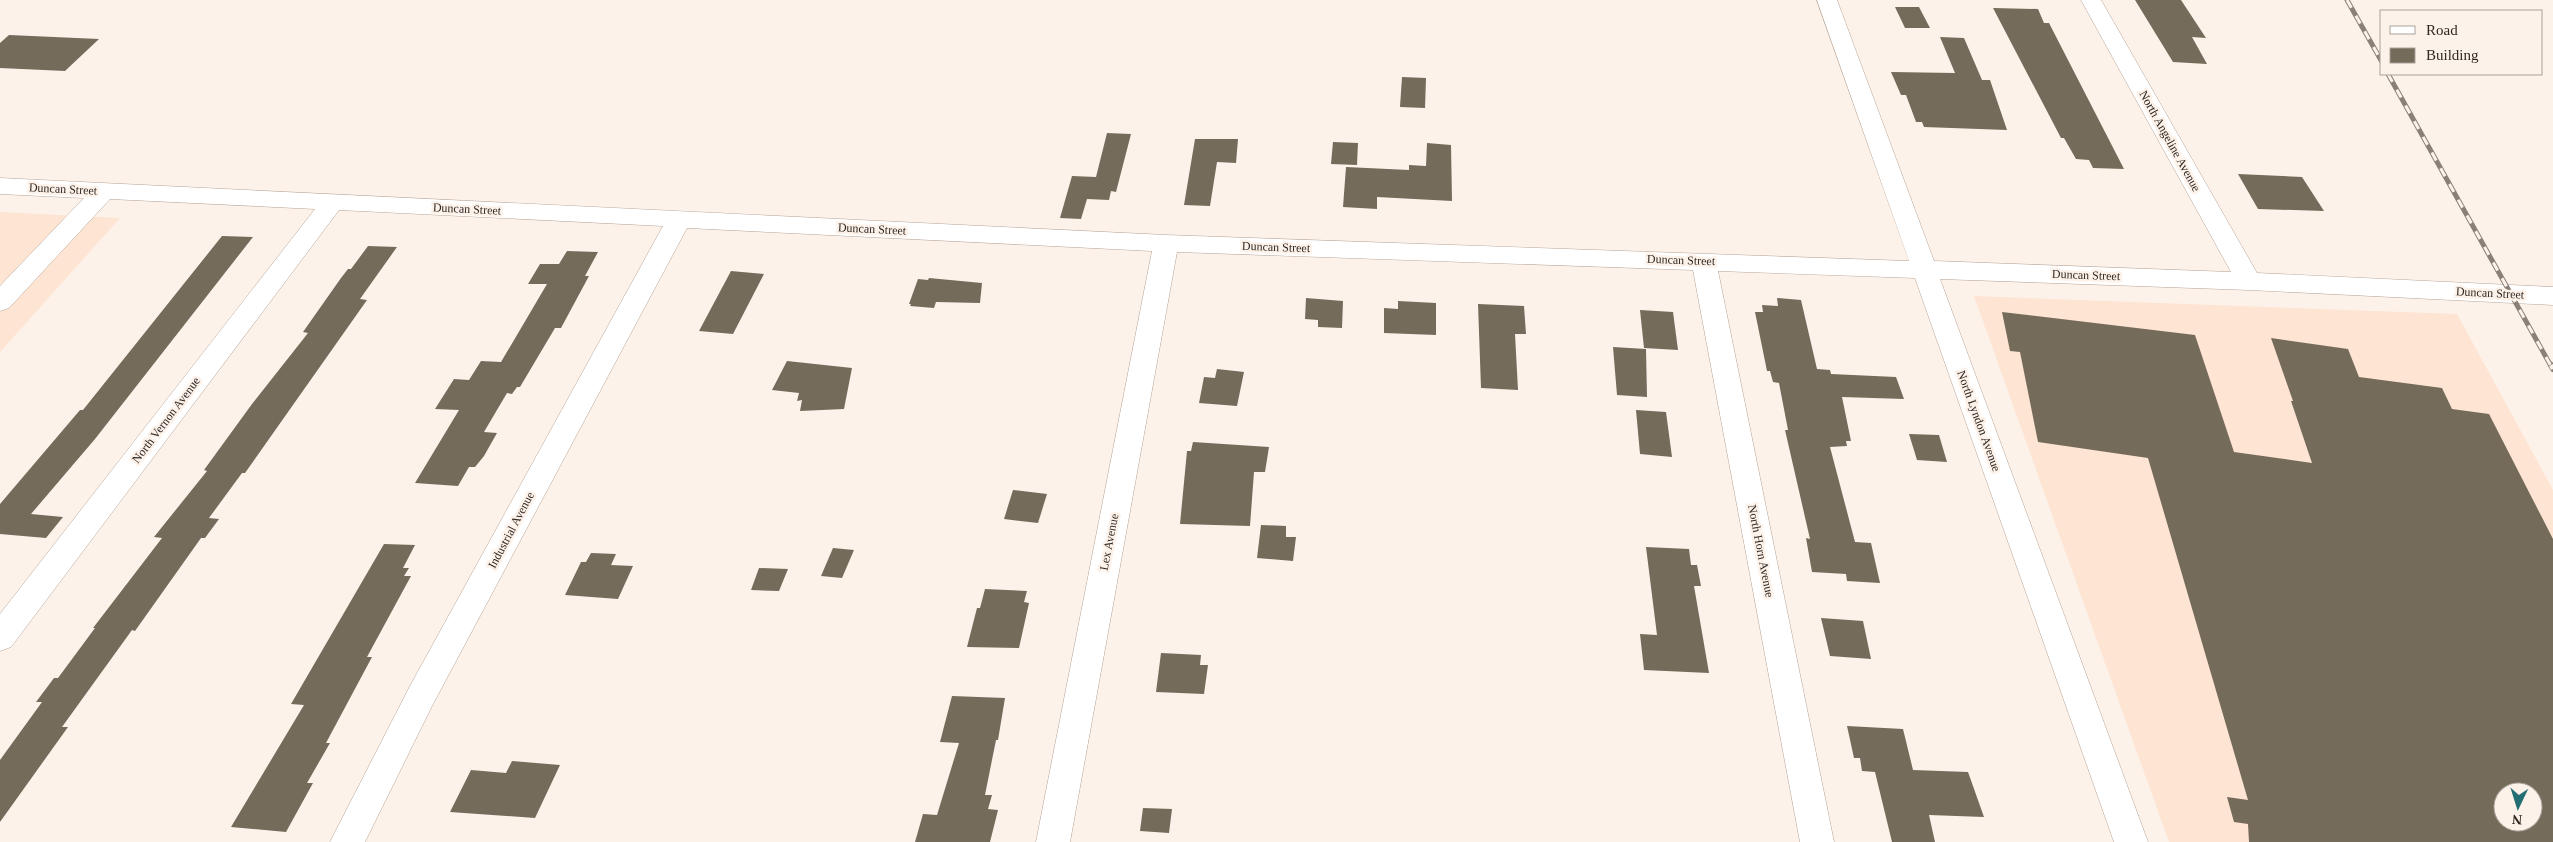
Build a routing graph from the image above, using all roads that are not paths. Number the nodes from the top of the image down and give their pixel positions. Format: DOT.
graph roads {
  1 [pos="1827,0"];
  2 [pos="2091,0"];
  3 [pos="0,186"];
  4 [pos="104,191"];
  5 [pos="333,202"];
  6 [pos="679,219"];
  7 [pos="1166,243"];
  8 [pos="1704,261"];
  9 [pos="1924,269"];
  10 [pos="2249,281"];
  11 [pos="2553,296"];
  12 [pos="0,302"];
  13 [pos="0,638"];
  14 [pos="347,842"];
  15 [pos="1053,842"];
  16 [pos="1817,842"];
  17 [pos="2130,842"];
  1 -- 9 [label="street, North Lyndon Avenue"];
  2 -- 10 [label="street, North Angeline Avenue"];
  3 -- 4 [label="street, Duncan Street"];
  4 -- 5 [label="street, Duncan Street"];
  4 -- 12 [label="street"];
  5 -- 6 [label="street, Duncan Street"];
  5 -- 13 [label="street, North Vernon Avenue"];
  6 -- 7 [label="street, Duncan Street"];
  6 -- 14 [label="street, Industrial Avenue"];
  7 -- 8 [label="street, Duncan Street"];
  7 -- 15 [label="street, Lex Avenue"];
  8 -- 9 [label="street, Duncan Street"];
  8 -- 16 [label="street, North Horn Avenue"];
  9 -- 10 [label="street, Duncan Street"];
  9 -- 17 [label="street, North Lyndon Avenue"];
  10 -- 11 [label="street, Duncan Street"];
}
